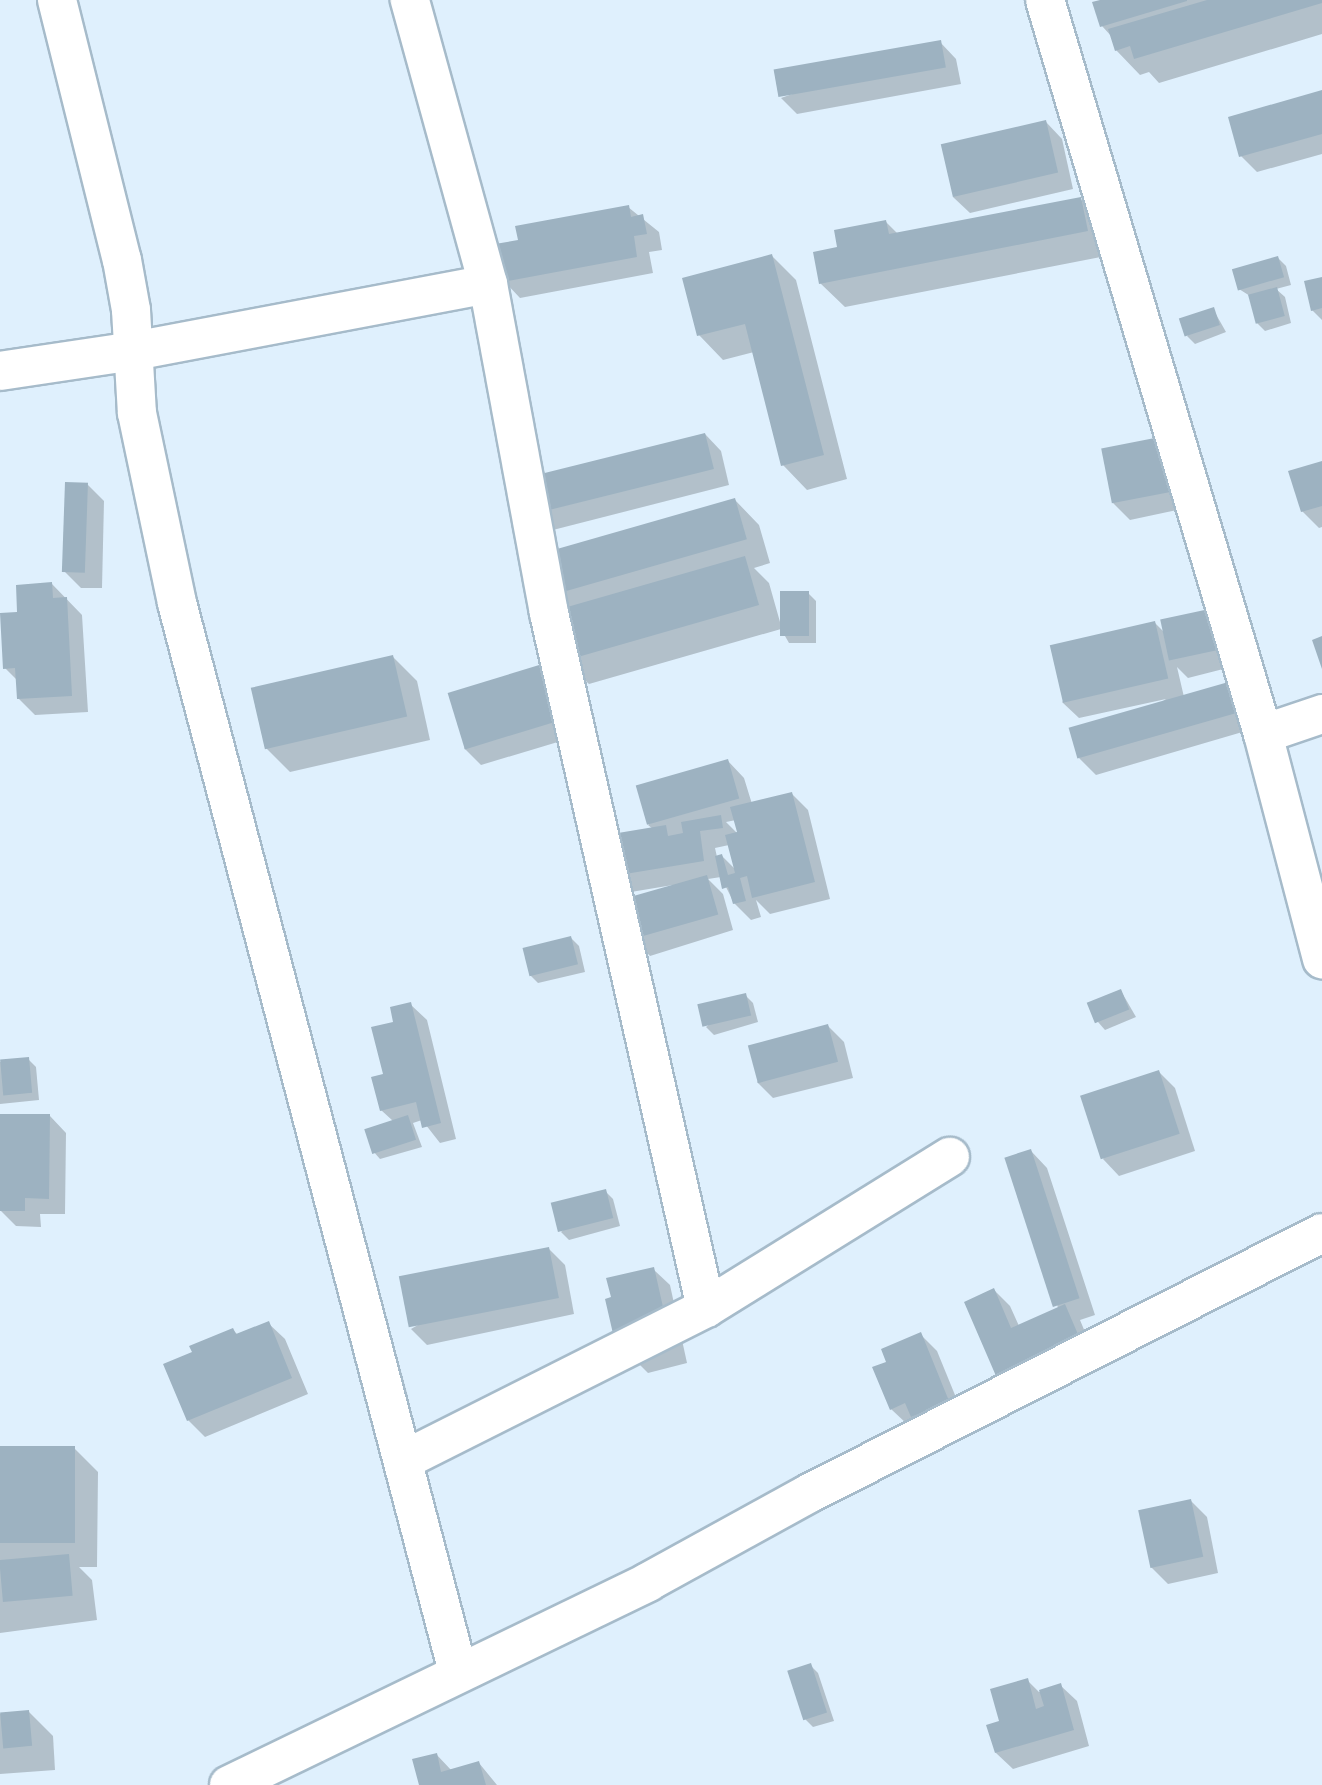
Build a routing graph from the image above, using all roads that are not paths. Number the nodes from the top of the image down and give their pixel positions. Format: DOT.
graph roads {
  1 [pos="57,0"];
  2 [pos="410,0"];
  3 [pos="1045,0"];
  4 [pos="488,284"];
  5 [pos="134,351"];
  6 [pos="0,371"];
  7 [pos="1322,713"];
  8 [pos="1263,734"];
  9 [pos="1322,959"];
  10 [pos="950,1157"];
  11 [pos="1322,1233"];
  12 [pos="706,1308"];
  13 [pos="404,1460"];
  14 [pos="458,1672"];
  15 [pos="229,1785"];
  1 -- 5 [label="street"];
  2 -- 4 [label="street"];
  3 -- 8 [label="street"];
  4 -- 5 [label="street"];
  4 -- 12 [label="street"];
  5 -- 6 [label="street"];
  5 -- 13 [label="street"];
  7 -- 8 [label="street"];
  8 -- 9 [label="street"];
  10 -- 12 [label="street"];
  11 -- 14 [label="street"];
  12 -- 13 [label="street"];
  13 -- 14 [label="street"];
  14 -- 15 [label="street"];
}
